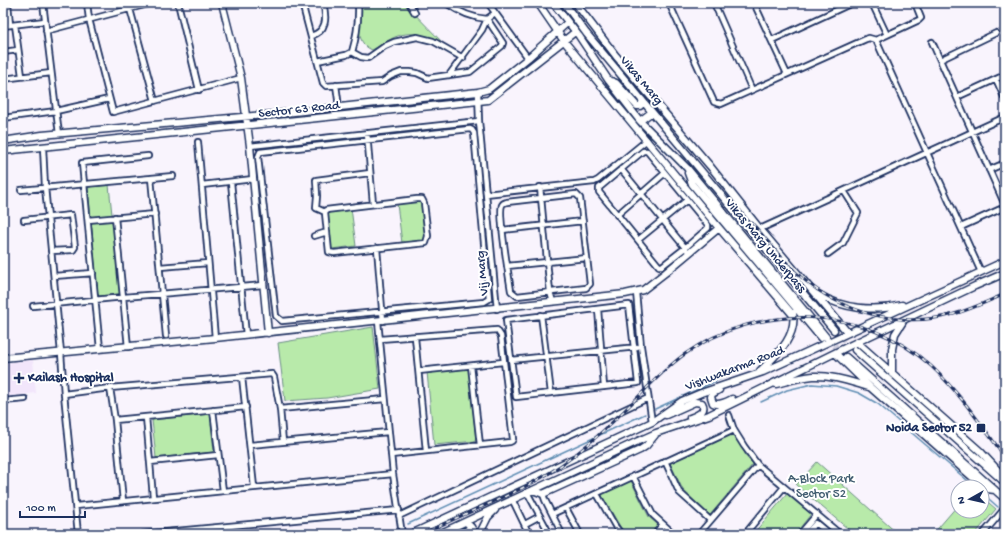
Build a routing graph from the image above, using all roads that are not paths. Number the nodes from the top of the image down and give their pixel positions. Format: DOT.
graph roads {
  1 [pos="8,3"];
  2 [pos="43,3"];
  3 [pos="87,3"];
  4 [pos="152,3"];
  5 [pos="178,3"];
  6 [pos="222,3"];
  7 [pos="302,3"];
  8 [pos="323,3"];
  9 [pos="358,3"];
  10 [pos="409,3"];
  11 [pos="446,3"];
  12 [pos="488,3"];
  13 [pos="538,3"];
  14 [pos="554,3"];
  15 [pos="564,3"];
  16 [pos="669,3"];
  17 [pos="714,3"];
  18 [pos="754,3"];
  19 [pos="852,3"];
  20 [pos="872,3"];
  21 [pos="915,3"];
  22 [pos="576,4"];
  23 [pos="130,9"];
  24 [pos="569,12"];
  25 [pos="415,13"];
  26 [pos="495,13"];
  27 [pos="487,19"];
  28 [pos="89,20"];
  29 [pos="45,21"];
  30 [pos="567,23"];
  31 [pos="13,25"];
  32 [pos="3,26"];
  33 [pos="46,31"];
  34 [pos="558,32"];
  35 [pos="575,32"];
  36 [pos="996,33"];
  37 [pos="887,35"];
  38 [pos="311,36"];
  39 [pos="772,40"];
  40 [pos="876,40"];
  41 [pos="564,41"];
  42 [pos="932,42"];
  43 [pos="18,50"];
  44 [pos="3,52"];
  45 [pos="352,52"];
  46 [pos="463,58"];
  47 [pos="528,58"];
  48 [pos="940,60"];
  49 [pos="317,61"];
  50 [pos="51,73"];
  51 [pos="787,74"];
  52 [pos="449,75"];
  53 [pos="1005,75"];
  54 [pos="22,76"];
  55 [pos="3,78"];
  56 [pos="241,78"];
  57 [pos="996,79"];
  58 [pos="609,81"];
  59 [pos="336,85"];
  60 [pos="199,90"];
  61 [pos="752,90"];
  62 [pos="478,92"];
  63 [pos="956,97"];
  64 [pos="110,99"];
  65 [pos="1005,99"];
  66 [pos="642,100"];
  67 [pos="155,101"];
  68 [pos="479,102"];
  69 [pos="339,107"];
  70 [pos="56,111"];
  71 [pos="652,112"];
  72 [pos="245,117"];
  73 [pos="1005,117"];
  74 [pos="3,118"];
  75 [pos="479,121"];
  76 [pos="640,121"];
  77 [pos="247,126"];
  78 [pos="972,132"];
  79 [pos="367,133"];
  80 [pos="59,134"];
  81 [pos="646,140"];
  82 [pos="3,141"];
  83 [pos="367,141"];
  84 [pos="198,142"];
  85 [pos="250,146"];
  86 [pos="43,147"];
  87 [pos="3,151"];
  88 [pos="928,153"];
  89 [pos="148,156"];
  90 [pos="1005,163"];
  91 [pos="617,164"];
  92 [pos="710,166"];
  93 [pos="687,168"];
  94 [pos="622,170"];
  95 [pos="989,170"];
  96 [pos="703,172"];
  97 [pos="370,173"];
  98 [pos="665,173"];
  99 [pos="173,176"];
  100 [pos="151,178"];
  101 [pos="253,179"];
  102 [pos="231,182"];
  103 [pos="84,184"];
  104 [pos="202,185"];
  105 [pos="45,187"];
  106 [pos="540,187"];
  107 [pos="21,190"];
  108 [pos="844,191"];
  109 [pos="486,194"];
  110 [pos="641,194"];
  111 [pos="541,198"];
  112 [pos="687,200"];
  113 [pos="373,204"];
  114 [pos="1005,206"];
  115 [pos="325,212"];
  116 [pos="155,214"];
  117 [pos="617,215"];
  118 [pos="48,217"];
  119 [pos="115,217"];
  120 [pos="24,220"];
  121 [pos="88,220"];
  122 [pos="662,220"];
  123 [pos="583,221"];
  124 [pos="543,225"];
  125 [pos="961,227"];
  126 [pos="719,228"];
  127 [pos="760,229"];
  128 [pos="502,230"];
  129 [pos="327,232"];
  130 [pos="314,236"];
  131 [pos="638,240"];
  132 [pos="377,248"];
  133 [pos="51,251"];
  134 [pos="687,251"];
  135 [pos="828,254"];
  136 [pos="587,258"];
  137 [pos="547,261"];
  138 [pos="1005,261"];
  139 [pos="208,263"];
  140 [pos="507,266"];
  141 [pos="160,267"];
  142 [pos="981,272"];
  143 [pos="93,273"];
  144 [pos="1005,273"];
  145 [pos="54,276"];
  146 [pos="264,285"];
  147 [pos="242,287"];
  148 [pos="211,290"];
  149 [pos="813,291"];
  150 [pos="550,292"];
  151 [pos="636,292"];
  152 [pos="163,293"];
  153 [pos="124,296"];
  154 [pos="95,299"];
  155 [pos="789,301"];
  156 [pos="553,302"];
  157 [pos="914,302"];
  158 [pos="56,303"];
  159 [pos="33,306"];
  160 [pos="497,309"];
  161 [pos="598,309"];
  162 [pos="383,312"];
  163 [pos="541,315"];
  164 [pos="793,315"];
  165 [pos="904,320"];
  166 [pos="380,321"];
  167 [pos="834,330"];
  168 [pos="268,333"];
  169 [pos="848,333"];
  170 [pos="246,335"];
  171 [pos="166,336"];
  172 [pos="414,337"];
  173 [pos="215,338"];
  174 [pos="380,339"];
  175 [pos="826,340"];
  176 [pos="857,342"];
  177 [pos="641,346"];
  178 [pos="128,347"];
  179 [pos="634,347"];
  180 [pos="100,350"];
  181 [pos="601,350"];
  182 [pos="855,350"];
  183 [pos="61,353"];
  184 [pos="835,353"];
  185 [pos="546,356"];
  186 [pos="846,357"];
  187 [pos="3,358"];
  188 [pos="511,360"];
  189 [pos="503,362"];
  190 [pos="471,366"];
  191 [pos="419,371"];
  192 [pos="757,374"];
  193 [pos="892,374"];
  194 [pos="242,377"];
  195 [pos="726,385"];
  196 [pos="768,385"];
  197 [pos="604,387"];
  198 [pos="110,388"];
  199 [pos="870,388"];
  200 [pos="551,393"];
  201 [pos="64,394"];
  202 [pos="749,394"];
  203 [pos="385,398"];
  204 [pos="648,398"];
  205 [pos="25,399"];
  206 [pos="3,401"];
  207 [pos="246,407"];
  208 [pos="280,408"];
  209 [pos="213,410"];
  210 [pos="729,415"];
  211 [pos="146,417"];
  212 [pos="115,420"];
  213 [pos="655,420"];
  214 [pos="678,426"];
  215 [pos="734,430"];
  216 [pos="388,432"];
  217 [pos="656,433"];
  218 [pos="283,442"];
  219 [pos="250,445"];
  220 [pos="480,445"];
  221 [pos="426,451"];
  222 [pos="218,455"];
  223 [pos="391,455"];
  224 [pos="666,461"];
  225 [pos="150,462"];
  226 [pos="758,465"];
  227 [pos="393,474"];
  228 [pos="633,476"];
  229 [pos="1004,479"];
  230 [pos="254,487"];
  231 [pos="784,487"];
  232 [pos="995,490"];
  233 [pos="223,491"];
  234 [pos="530,491"];
  235 [pos="543,494"];
  236 [pos="597,494"];
  237 [pos="153,497"];
  238 [pos="1005,499"];
  239 [pos="123,501"];
  240 [pos="509,501"];
  241 [pos="76,506"];
  242 [pos="566,508"];
  243 [pos="1005,508"];
  244 [pos="398,510"];
  245 [pos="552,514"];
  246 [pos="817,514"];
  247 [pos="399,516"];
  248 [pos="540,516"];
  249 [pos="710,520"];
  250 [pos="466,522"];
  251 [pos="525,524"];
  252 [pos="663,524"];
  253 [pos="471,528"];
  254 [pos="547,529"];
  255 [pos="479,533"];
  256 [pos="984,533"];
  257 [pos="78,534"];
  258 [pos="144,534"];
  259 [pos="402,534"];
  260 [pos="411,534"];
  261 [pos="439,534"];
  262 [pos="460,534"];
  263 [pos="529,534"];
  264 [pos="562,534"];
  265 [pos="580,534"];
  266 [pos="621,534"];
  267 [pos="655,534"];
  268 [pos="674,534"];
  269 [pos="699,534"];
  270 [pos="745,534"];
  271 [pos="800,534"];
  272 [pos="806,534"];
  273 [pos="829,534"];
  274 [pos="840,534"];
  1 -- 31 [label="street"];
  2 -- 29 [label="street"];
  3 -- 28 [label="street"];
  4 -- 23 [label="street"];
  5 -- 60 [label="street"];
  6 -- 56 [label="street"];
  7 -- 38 [label="street"];
  8 -- 38 [label="street"];
  9 -- 45 [label="street"];
  10 -- 25 [label="street"];
  11 -- 27 [label="street"];
  12 -- 26 [label="street"];
  13 -- 34 [label="street"];
  14 -- 30 [label="street, Vikas Marg"];
  15 -- 24 [label="street, Vikas Marg"];
  16 -- 61 [label="street"];
  17 -- 61 [label="street"];
  18 -- 39 [label="street"];
  19 -- 39 [label="street"];
  20 -- 37 [label="street"];
  21 -- 37 [label="street"];
  22 -- 24 [label="street"];
  22 -- 92 [label="street"];
  23 -- 28 [label="street"];
  23 -- 67 [label="street"];
  24 -- 66 [label="street, Vikas Marg"];
  26 -- 27 [label="street"];
  26 -- 47 [label="street"];
  27 -- 46 [label="street"];
  27 -- 52 [label="street"];
  28 -- 33 [label="street"];
  28 -- 64 [label="street"];
  29 -- 31 [label="street"];
  29 -- 33 [label="street"];
  30 -- 34 [label="street, Sector 63 Road"];
  30 -- 35 [label="street, Vikas Marg"];
  31 -- 32 [label="street"];
  31 -- 43 [label="street"];
  33 -- 50 [label="street"];
  34 -- 41 [label="street"];
  34 -- 47 [label="street, Sector 63 Road"];
  35 -- 41 [label="street, Sector 63 Road"];
  35 -- 58 [label="street, Vikas Marg"];
  36 -- 48 [label="street"];
  37 -- 40 [label="street"];
  38 -- 49 [label="street"];
  39 -- 51 [label="street"];
  40 -- 51 [label="street"];
  40 -- 88 [label="street"];
  41 -- 68 [label="street, Sector 63 Road"];
  41 -- 81 [label="street"];
  42 -- 48 [label="street"];
  43 -- 44 [label="street"];
  43 -- 54 [label="street"];
  45 -- 46 [label="street"];
  45 -- 49 [label="street"];
  46 -- 52 [label="street"];
  47 -- 62 [label="street, Sector 63 Road"];
  48 -- 63 [label="street"];
  49 -- 59 [label="street"];
  50 -- 54 [label="street"];
  50 -- 70 [label="street"];
  51 -- 61 [label="street"];
  52 -- 59 [label="street"];
  53 -- 57 [label="street"];
  54 -- 55 [label="street"];
  56 -- 60 [label="street"];
  56 -- 72 [label="street"];
  57 -- 63 [label="street"];
  57 -- 65 [label="street"];
  58 -- 66 [label="street"];
  58 -- 76 [label="street, Vikas Marg"];
  59 -- 69 [label="street"];
  60 -- 67 [label="street"];
  62 -- 68 [label="street, Vij Marg"];
  62 -- 69 [label="street, Sector 63 Road"];
  63 -- 78 [label="street"];
  64 -- 67 [label="street"];
  64 -- 70 [label="street"];
  66 -- 71 [label="street, Vikas Marg"];
  68 -- 75 [label="street, Vij Marg"];
  68 -- 77 [label="street, Sector 63 Road"];
  69 -- 72 [label="street, Sector 63 Road"];
  70 -- 74 [label="street"];
  70 -- 80 [label="street"];
  71 -- 76 [label="street"];
  71 -- 96 [label="street, Vikas Marg"];
  72 -- 77 [label="street"];
  72 -- 80 [label="street, Sector 63 Road"];
  73 -- 78 [label="street"];
  75 -- 79 [label="street"];
  75 -- 109 [label="street, Vij Marg"];
  76 -- 93 [label="street, Vikas Marg"];
  77 -- 85 [label="street"];
  77 -- 86 [label="street, Sector 63 Road"];
  78 -- 88 [label="street"];
  78 -- 95 [label="street"];
  79 -- 83 [label="street"];
  79 -- 85 [label="street"];
  80 -- 82 [label="street, Sector 63 Road"];
  81 -- 91 [label="street"];
  81 -- 126 [label="street"];
  83 -- 97 [label="street"];
  83 -- 162 [label="street"];
  83 -- 162 [label="street"];
  84 -- 104 [label="street"];
  85 -- 101 [label="street"];
  86 -- 87 [label="street, Sector 63 Road"];
  86 -- 105 [label="street"];
  88 -- 108 [label="street"];
  88 -- 125 [label="street"];
  89 -- 103 [label="street"];
  90 -- 95 [label="street"];
  91 -- 94 [label="street"];
  91 -- 106 [label="street"];
  92 -- 96 [label="street"];
  92 -- 127 [label="street"];
  93 -- 155 [label="street"];
  93 -- 175 [label="street, Vikas Marg Underpass"];
  94 -- 98 [label="street"];
  94 -- 110 [label="street"];
  94 -- 117 [label="street"];
  95 -- 114 [label="street"];
  96 -- 167 [label="street, Vikas Marg Underpass"];
  97 -- 113 [label="street"];
  97 -- 115 [label="street"];
  98 -- 110 [label="street"];
  98 -- 112 [label="street"];
  99 -- 100 [label="street"];
  100 -- 103 [label="street"];
  100 -- 116 [label="street"];
  101 -- 102 [label="street"];
  101 -- 146 [label="street"];
  102 -- 104 [label="street"];
  102 -- 147 [label="street"];
  103 -- 105 [label="street"];
  103 -- 121 [label="street"];
  104 -- 139 [label="street"];
  105 -- 107 [label="street"];
  105 -- 118 [label="street"];
  106 -- 109 [label="street"];
  106 -- 111 [label="street"];
  108 -- 127 [label="street"];
  108 -- 135 [label="street"];
  109 -- 160 [label="street, Vij Marg"];
  110 -- 117 [label="street"];
  110 -- 122 [label="street"];
  111 -- 123 [label="street"];
  111 -- 124 [label="street"];
  111 -- 128 [label="street"];
  112 -- 122 [label="street"];
  112 -- 134 [label="street"];
  113 -- 115 [label="street"];
  113 -- 132 [label="street"];
  114 -- 125 [label="street"];
  115 -- 129 [label="street"];
  116 -- 119 [label="street"];
  116 -- 141 [label="street"];
  117 -- 131 [label="street"];
  118 -- 120 [label="street"];
  118 -- 133 [label="street"];
  118 -- 133 [label="street"];
  119 -- 121 [label="street"];
  119 -- 153 [label="street"];
  121 -- 143 [label="street"];
  122 -- 131 [label="street"];
  122 -- 134 [label="street"];
  123 -- 124 [label="street"];
  123 -- 136 [label="street"];
  124 -- 128 [label="street"];
  124 -- 137 [label="street"];
  125 -- 142 [label="street"];
  126 -- 134 [label="street"];
  126 -- 164 [label="street"];
  127 -- 149 [label="street"];
  128 -- 140 [label="street"];
  129 -- 130 [label="street"];
  129 -- 132 [label="street"];
  131 -- 134 [label="street"];
  132 -- 162 [label="street"];
  133 -- 145 [label="street"];
  134 -- 151 [label="street"];
  136 -- 137 [label="street"];
  136 -- 150 [label="street"];
  137 -- 140 [label="street"];
  137 -- 150 [label="street"];
  138 -- 142 [label="street, Vishwakarma Road"];
  139 -- 141 [label="street"];
  139 -- 148 [label="street"];
  140 -- 150 [label="street"];
  141 -- 152 [label="street"];
  142 -- 157 [label="street, Vishwakarma Road"];
  143 -- 145 [label="street"];
  143 -- 154 [label="street"];
  144 -- 165 [label="street, Vishwakarma Road"];
  145 -- 158 [label="street"];
  146 -- 147 [label="street"];
  146 -- 168 [label="street"];
  147 -- 148 [label="street"];
  147 -- 170 [label="street"];
  148 -- 152 [label="street"];
  148 -- 173 [label="street"];
  149 -- 157 [label="street"];
  149 -- 169 [label="street"];
  150 -- 156 [label="street"];
  151 -- 156 [label="street"];
  151 -- 177 [label="street"];
  152 -- 153 [label="street"];
  152 -- 171 [label="street"];
  153 -- 154 [label="street"];
  153 -- 178 [label="street"];
  154 -- 158 [label="street"];
  154 -- 180 [label="street"];
  155 -- 164 [label="street"];
  155 -- 175 [label="street"];
  156 -- 160 [label="street"];
  157 -- 169 [label="street, Vishwakarma Road"];
  158 -- 159 [label="street"];
  158 -- 183 [label="street"];
  160 -- 166 [label="street, Vij Marg"];
  161 -- 163 [label="street"];
  161 -- 179 [label="street"];
  161 -- 181 [label="street"];
  162 -- 166 [label="street"];
  163 -- 185 [label="street"];
  163 -- 188 [label="street"];
  164 -- 192 [label="street"];
  165 -- 176 [label="street, Vishwakarma Road"];
  165 -- 193 [label="street"];
  166 -- 168 [label="street, Vij Marg"];
  166 -- 174 [label="street"];
  168 -- 170 [label="street, Vij Marg"];
  169 -- 175 [label="street, Vishwakarma Road"];
  170 -- 173 [label="street, Vij Marg"];
  172 -- 174 [label="street"];
  172 -- 189 [label="street"];
  172 -- 191 [label="street"];
  173 -- 178 [label="street, Vij Marg"];
  174 -- 203 [label="street"];
  175 -- 192 [label="street, Vishwakarma Road"];
  176 -- 184 [label="street, Vishwakarma Road"];
  176 -- 193 [label="street"];
  177 -- 179 [label="street"];
  177 -- 204 [label="street"];
  178 -- 180 [label="street, Vij Marg"];
  179 -- 181 [label="street"];
  179 -- 197 [label="street"];
  180 -- 183 [label="street, Vij Marg"];
  181 -- 185 [label="street"];
  181 -- 197 [label="street"];
  182 -- 229 [label="street"];
  183 -- 187 [label="street, Vij Marg"];
  183 -- 201 [label="street"];
  184 -- 196 [label="street, Vishwakarma Road"];
  184 -- 199 [label="street"];
  185 -- 188 [label="street"];
  185 -- 200 [label="street"];
  186 -- 232 [label="street"];
  188 -- 200 [label="street"];
  189 -- 190 [label="street"];
  189 -- 220 [label="street"];
  190 -- 191 [label="street"];
  190 -- 220 [label="street"];
  191 -- 221 [label="street"];
  192 -- 195 [label="street, Vishwakarma Road"];
  193 -- 229 [label="street"];
  194 -- 198 [label="street"];
  194 -- 207 [label="street"];
  194 -- 208 [label="street"];
  195 -- 202 [label="street"];
  195 -- 213 [label="street, Vishwakarma Road"];
  196 -- 199 [label="street"];
  196 -- 202 [label="street, Vishwakarma Road"];
  197 -- 200 [label="street"];
  198 -- 201 [label="street"];
  198 -- 212 [label="street"];
  199 -- 232 [label="street"];
  201 -- 241 [label="street"];
  202 -- 214 [label="street, Vishwakarma Road"];
  203 -- 208 [label="street"];
  203 -- 216 [label="street"];
  204 -- 213 [label="street"];
  204 -- 247 [label="street"];
  205 -- 206 [label="street"];
  207 -- 209 [label="street"];
  207 -- 219 [label="street"];
  208 -- 218 [label="street"];
  209 -- 211 [label="street"];
  209 -- 222 [label="street"];
  210 -- 215 [label="street"];
  211 -- 212 [label="street"];
  211 -- 225 [label="street"];
  212 -- 239 [label="street"];
  213 -- 214 [label="street"];
  213 -- 260 [label="street, Vishwakarma Road"];
  214 -- 217 [label="street, Vishwakarma Road"];
  215 -- 224 [label="street"];
  215 -- 226 [label="street"];
  216 -- 218 [label="street"];
  216 -- 223 [label="street"];
  217 -- 234 [label="street, Vishwakarma Road"];
  217 -- 235 [label="street"];
  218 -- 219 [label="street"];
  219 -- 230 [label="street"];
  220 -- 221 [label="street"];
  221 -- 223 [label="street"];
  222 -- 225 [label="street"];
  222 -- 233 [label="street"];
  223 -- 227 [label="street"];
  224 -- 228 [label="street"];
  224 -- 249 [label="street"];
  225 -- 237 [label="street"];
  226 -- 231 [label="street"];
  226 -- 249 [label="street"];
  227 -- 230 [label="street"];
  227 -- 244 [label="street"];
  228 -- 236 [label="street"];
  228 -- 252 [label="street"];
  230 -- 233 [label="street"];
  231 -- 246 [label="street"];
  231 -- 270 [label="street"];
  232 -- 238 [label="street"];
  233 -- 237 [label="street"];
  234 -- 235 [label="street"];
  234 -- 240 [label="street, Vishwakarma Road"];
  234 -- 248 [label="street"];
  235 -- 245 [label="street"];
  236 -- 242 [label="street"];
  236 -- 266 [label="street"];
  237 -- 239 [label="street"];
  239 -- 241 [label="street"];
  240 -- 250 [label="street, Vishwakarma Road"];
  240 -- 251 [label="street"];
  240 -- 255 [label="street"];
  241 -- 257 [label="street"];
  242 -- 245 [label="street"];
  242 -- 265 [label="street"];
  243 -- 256 [label="street"];
  244 -- 247 [label="street"];
  244 -- 258 [label="street"];
  245 -- 264 [label="street"];
  246 -- 271 [label="street"];
  246 -- 274 [label="street"];
  247 -- 259 [label="street"];
  248 -- 251 [label="street"];
  248 -- 254 [label="street"];
  249 -- 269 [label="street"];
  250 -- 253 [label="street"];
  250 -- 261 [label="street, Vishwakarma Road"];
  251 -- 263 [label="street"];
  252 -- 267 [label="street"];
  252 -- 268 [label="street"];
  253 -- 255 [label="street"];
  253 -- 262 [label="street"];
  272 -- 273 [label="street"];
}
